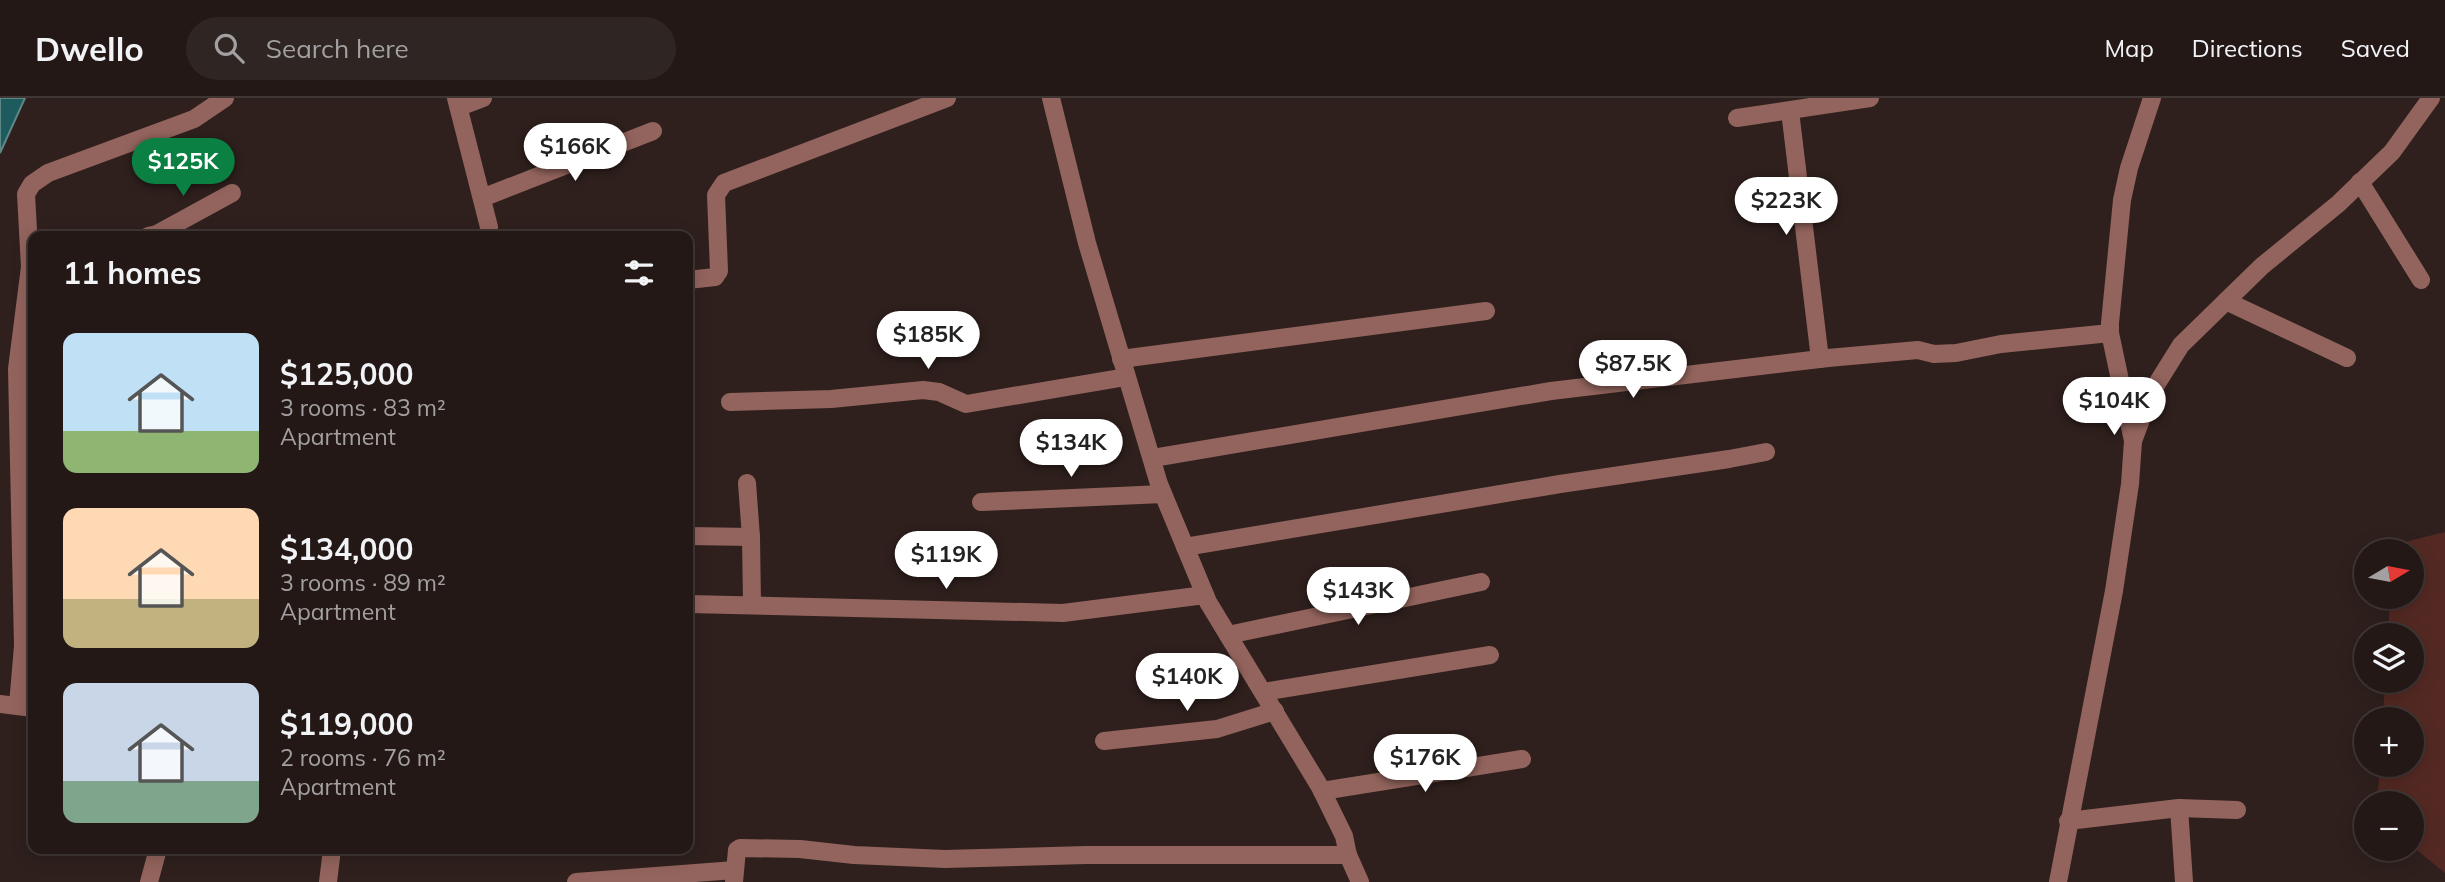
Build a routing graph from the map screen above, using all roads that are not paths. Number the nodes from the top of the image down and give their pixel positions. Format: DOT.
graph roads {
  1 [pos="225,98"];
  2 [pos="483,98"];
  3 [pos="947,98"];
  4 [pos="1051,98"];
  5 [pos="1870,98"];
  6 [pos="2150,99"];
  7 [pos="2435,101"];
  8 [pos="457,103"];
  9 [pos="1790,111"];
  10 [pos="1737,118"];
  11 [pos="653,131"];
  12 [pos="2360,183"];
  13 [pos="232,193"];
  14 [pos="482,198"];
  15 [pos="29,231"];
  16 [pos="162,231"];
  17 [pos="489,231"];
  18 [pos="693,279"];
  19 [pos="2421,280"];
  20 [pos="2226,301"];
  21 [pos="1486,311"];
  22 [pos="28,330"];
  23 [pos="2110,333"];
  24 [pos="2347,358"];
  25 [pos="1121,359"];
  26 [pos="1820,359"];
  27 [pos="26,361"];
  28 [pos="1126,377"];
  29 [pos="730,402"];
  30 [pos="2133,441"];
  31 [pos="26,446"];
  32 [pos="1766,452"];
  33 [pos="1153,458"];
  34 [pos="747,483"];
  35 [pos="1163,494"];
  36 [pos="981,502"];
  37 [pos="693,536"];
  38 [pos="751,537"];
  39 [pos="1185,547"];
  40 [pos="1481,582"];
  41 [pos="1205,595"];
  42 [pos="693,604"];
  43 [pos="752,604"];
  44 [pos="1228,635"];
  45 [pos="1490,655"];
  46 [pos="1263,692"];
  47 [pos="17,706"];
  48 [pos="1275,711"];
  49 [pos="1104,741"];
  50 [pos="1522,760"];
  51 [pos="1322,791"];
  52 [pos="2179,807"];
  53 [pos="2237,810"];
  54 [pos="2068,821"];
  55 [pos="157,854"];
  56 [pos="331,854"];
  57 [pos="1348,855"];
  58 [pos="734,876"];
  59 [pos="149,882"];
  60 [pos="328,882"];
  61 [pos="576,882"];
  62 [pos="1360,882"];
  63 [pos="2058,882"];
  64 [pos="2184,882"];
  1 -- 15 [label="street"];
  2 -- 8 [label="street"];
  3 -- 18 [label="street"];
  4 -- 25 [label="street"];
  5 -- 9 [label="street"];
  6 -- 23 [label="street"];
  7 -- 12 [label="street"];
  8 -- 14 [label="street"];
  9 -- 10 [label="street"];
  9 -- 26 [label="street"];
  11 -- 14 [label="street"];
  12 -- 19 [label="street"];
  12 -- 20 [label="street"];
  13 -- 16 [label="street"];
  14 -- 17 [label="street"];
  20 -- 24 [label="street"];
  20 -- 30 [label="street"];
  21 -- 25 [label="street"];
  22 -- 27 [label="street"];
  23 -- 26 [label="street"];
  23 -- 30 [label="street"];
  25 -- 28 [label="street"];
  26 -- 33 [label="street"];
  27 -- 31 [label="street"];
  28 -- 29 [label="street"];
  28 -- 33 [label="street"];
  30 -- 54 [label="street"];
  31 -- 47 [label="street"];
  32 -- 39 [label="street"];
  33 -- 35 [label="street"];
  34 -- 38 [label="street"];
  35 -- 36 [label="street"];
  35 -- 39 [label="street"];
  37 -- 38 [label="street"];
  38 -- 43 [label="street"];
  39 -- 41 [label="street"];
  40 -- 44 [label="street"];
  41 -- 43 [label="street"];
  41 -- 44 [label="street"];
  42 -- 43 [label="street"];
  44 -- 46 [label="street"];
  45 -- 46 [label="street"];
  46 -- 48 [label="street"];
  48 -- 49 [label="street"];
  48 -- 51 [label="street"];
  50 -- 51 [label="street"];
  51 -- 57 [label="street"];
  52 -- 53 [label="street"];
  52 -- 54 [label="street"];
  52 -- 64 [label="street"];
  54 -- 63 [label="street"];
  55 -- 59 [label="street"];
  56 -- 60 [label="street"];
  57 -- 58 [label="street"];
  57 -- 62 [label="street"];
  58 -- 61 [label="street"];
}
